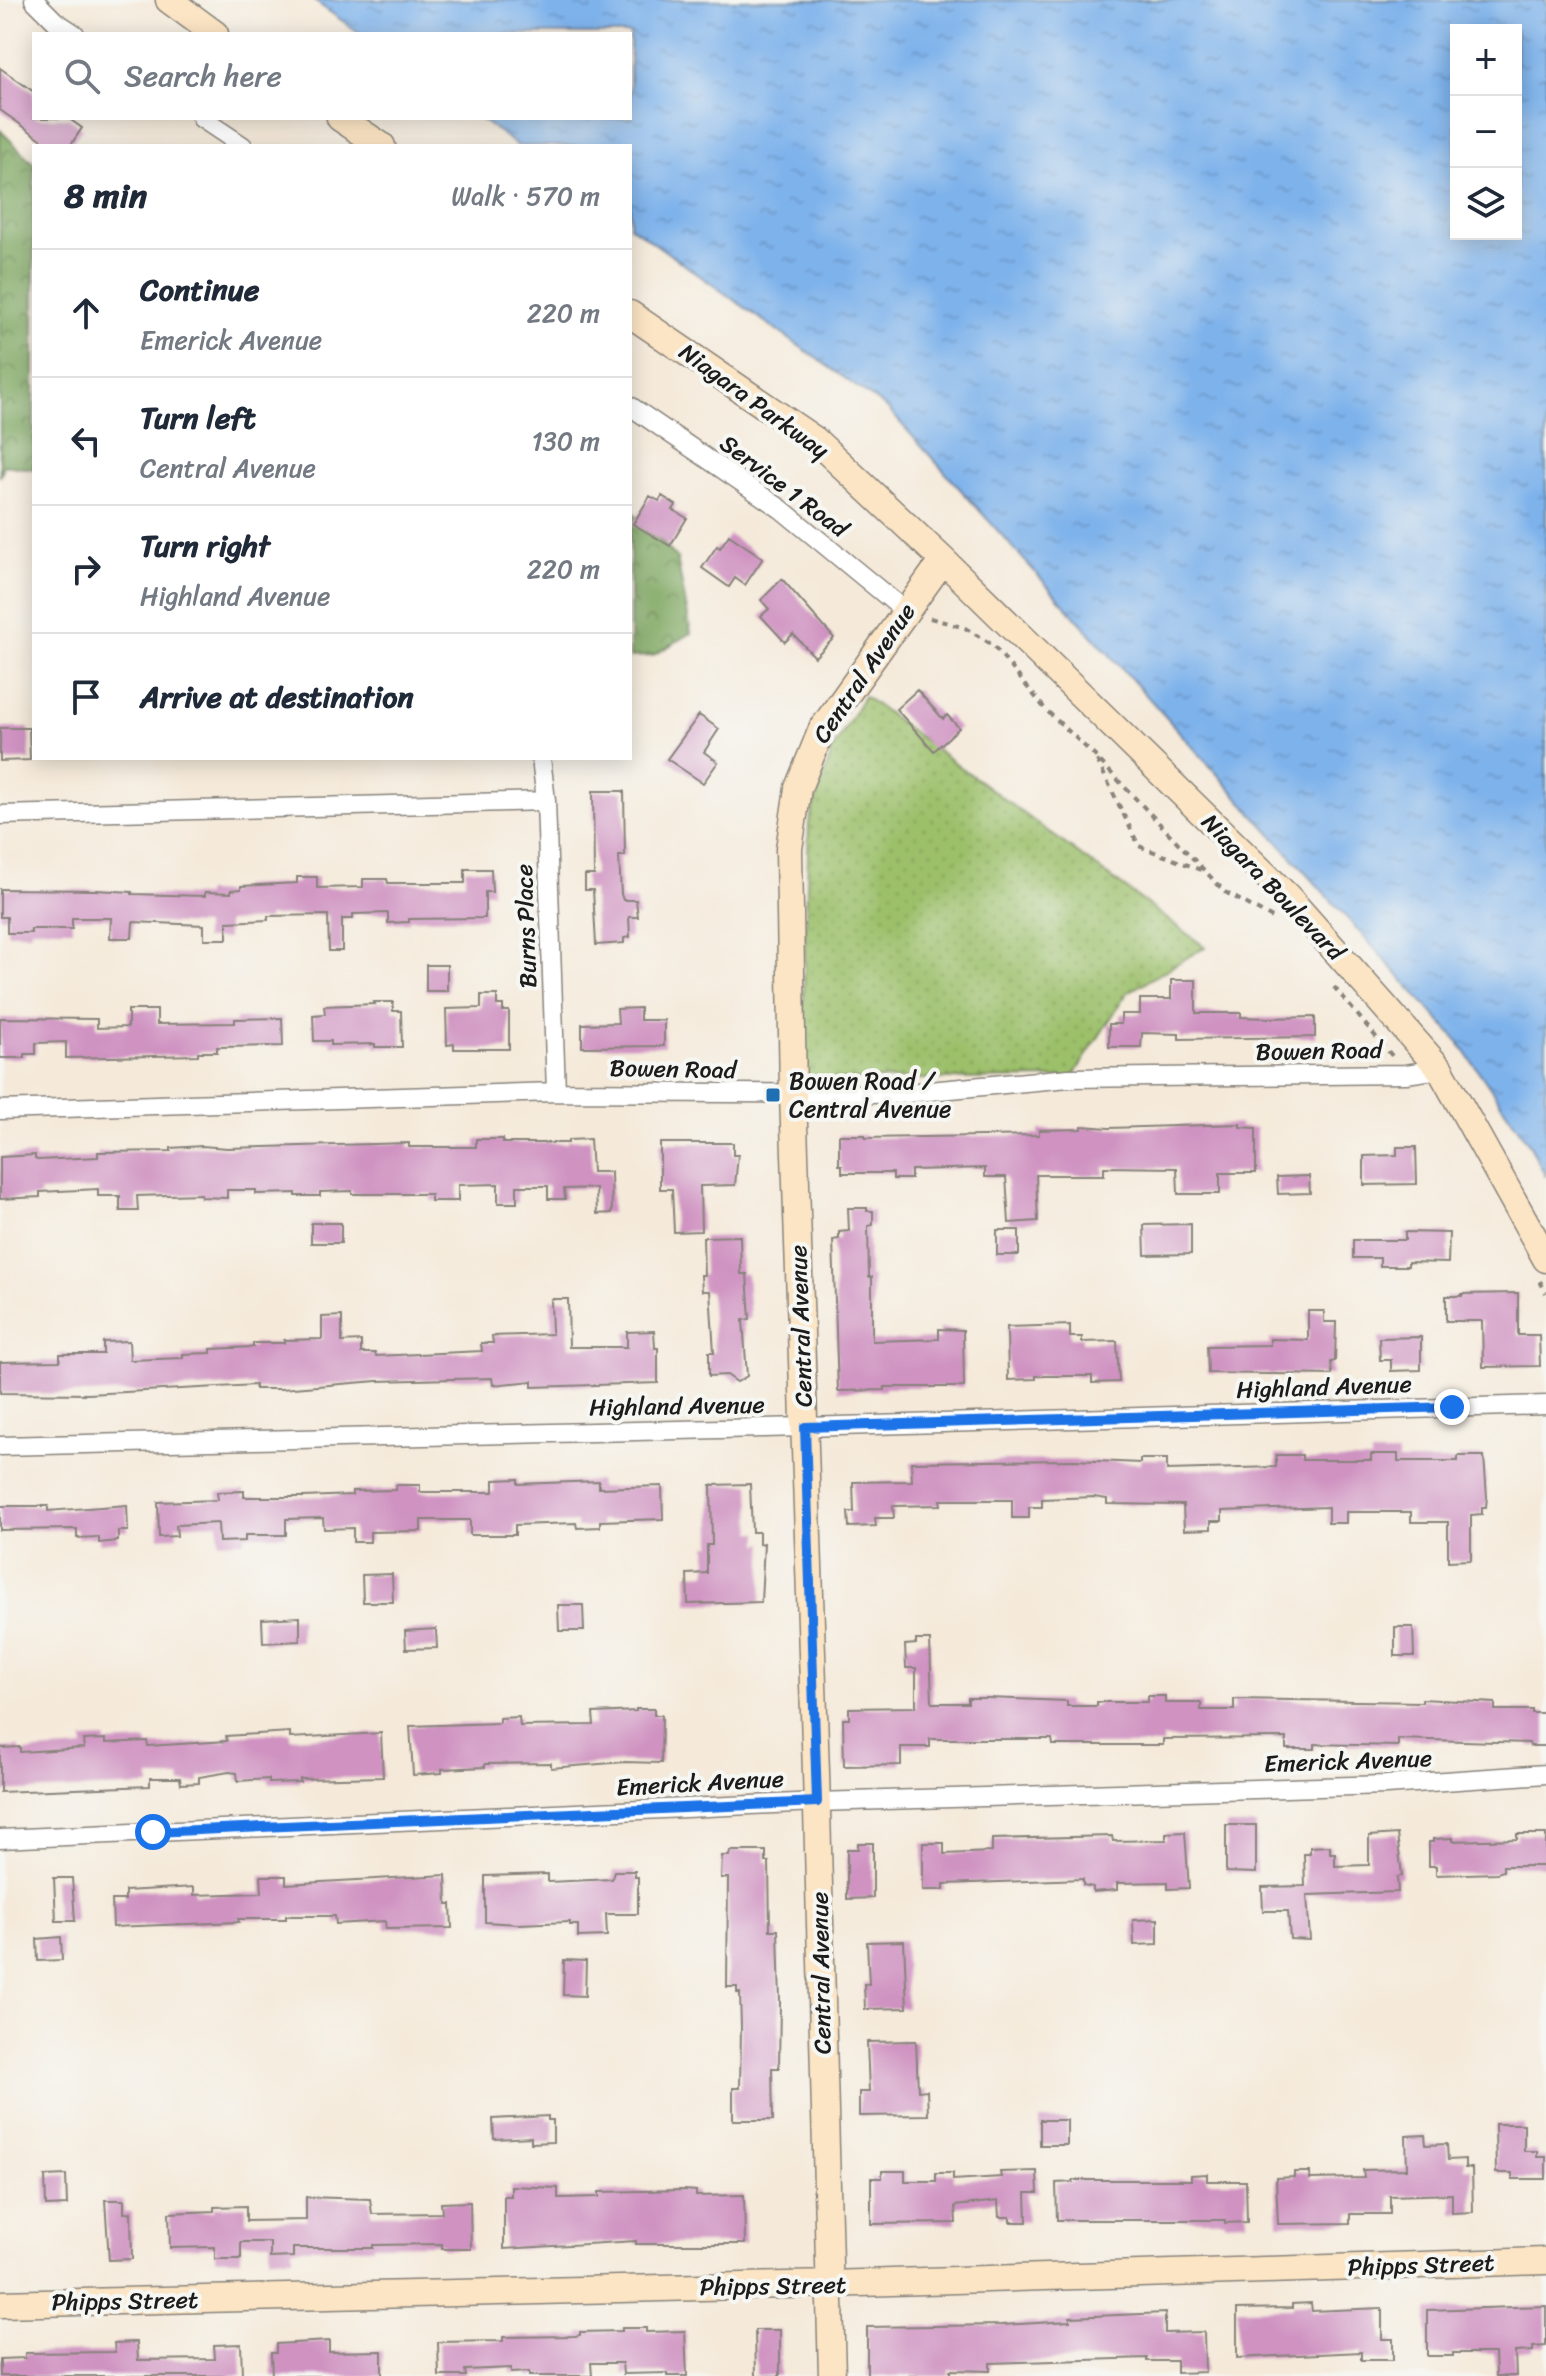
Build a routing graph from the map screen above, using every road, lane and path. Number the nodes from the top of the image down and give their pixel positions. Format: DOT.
graph roads {
  1 [pos="34,0"];
  2 [pos="169,0"];
  3 [pos="72,32"];
  4 [pos="212,32"];
  5 [pos="204,120"];
  6 [pos="343,120"];
  7 [pos="240,144"];
  8 [pos="379,144"];
  9 [pos="632,315"];
  10 [pos="632,407"];
  11 [pos="943,560"];
  12 [pos="905,611"];
  13 [pos="1095,756"];
  14 [pos="541,760"];
  15 [pos="546,801"];
  16 [pos="0,815"];
  17 [pos="1440,1069"];
  18 [pos="556,1092"];
  19 [pos="793,1095"];
  20 [pos="0,1110"];
  21 [pos="1546,1259"];
  22 [pos="1546,1405"];
  23 [pos="805,1427"];
  24 [pos="0,1446"];
  25 [pos="1546,1774"];
  26 [pos="817,1802"];
  27 [pos="0,1839"];
  28 [pos="1546,2261"];
  29 [pos="829,2284"];
  30 [pos="0,2304"];
  31 [pos="832,2376"];
  1 -- 3 [label="street"];
  2 -- 4 [label="main road"];
  5 -- 7 [label="street"];
  6 -- 8 [label="main road"];
  9 -- 11 [label="main road, Niagara Parkway"];
  10 -- 12 [label="street, Service 1 Road"];
  11 -- 12 [label="main road, Central Avenue"];
  11 -- 17 [label="main road, Niagara Boulevard"];
  12 -- 13 [label="path"];
  12 -- 19 [label="main road, Central Avenue"];
  13 -- 13 [label="path"];
  14 -- 15 [label="street, Burns Place"];
  15 -- 16 [label="street"];
  15 -- 18 [label="street, Burns Place"];
  17 -- 19 [label="street, Bowen Road"];
  17 -- 21 [label="main road, Niagara Boulevard"];
  18 -- 19 [label="street, Bowen Road"];
  18 -- 20 [label="street, Bowen Road"];
  19 -- 23 [label="main road, Central Avenue"];
  22 -- 23 [label="street, Highland Avenue"];
  23 -- 24 [label="street, Highland Avenue"];
  23 -- 26 [label="main road, Central Avenue"];
  25 -- 26 [label="street, Emerick Avenue"];
  26 -- 27 [label="street, Emerick Avenue"];
  26 -- 29 [label="main road, Central Avenue"];
  28 -- 29 [label="main road, Phipps Street"];
  29 -- 30 [label="main road, Phipps Street"];
  29 -- 31 [label="main road, Central Avenue"];
}
